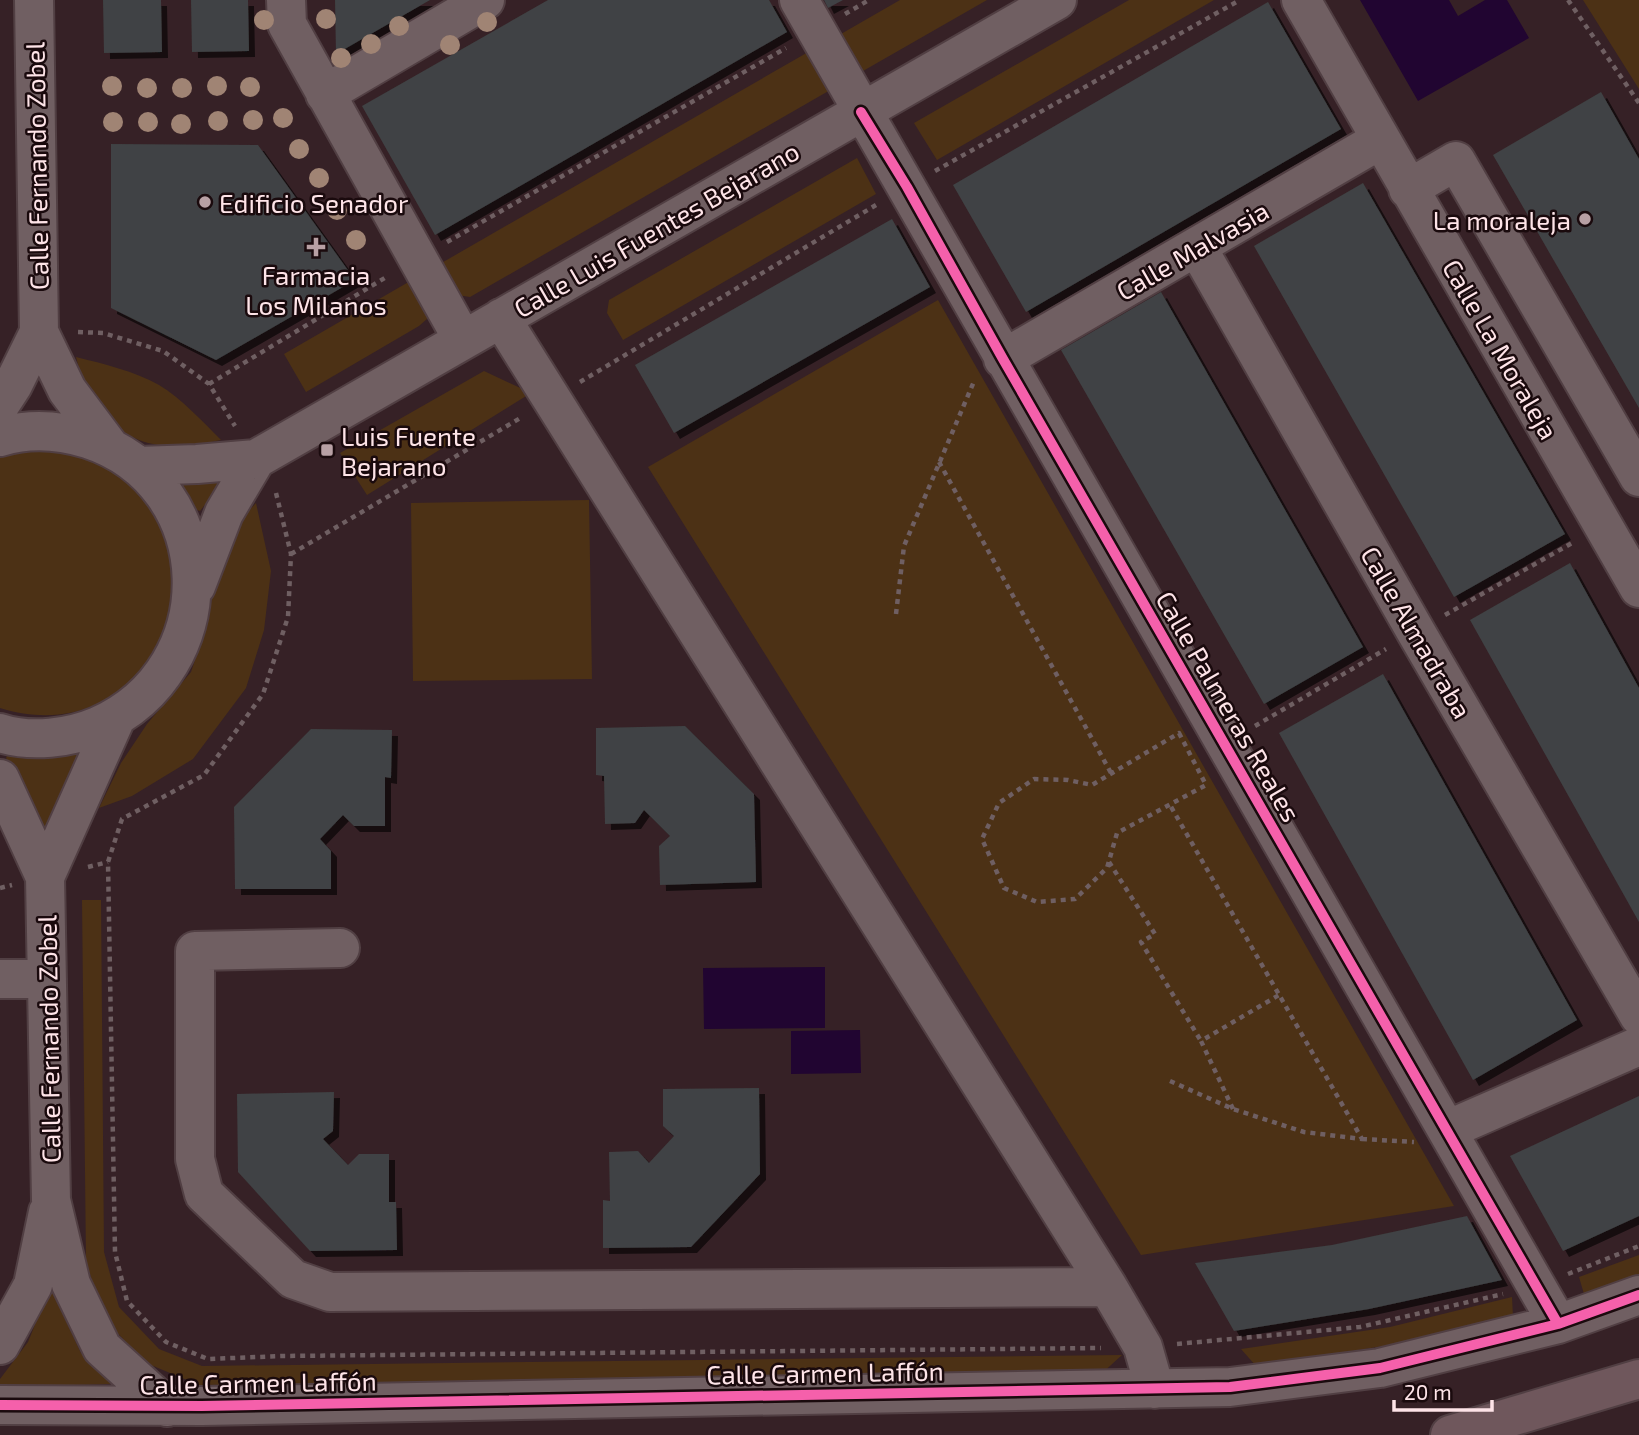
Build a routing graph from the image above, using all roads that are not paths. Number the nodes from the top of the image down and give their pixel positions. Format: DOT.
graph roads {
  1 [pos="34,0"];
  2 [pos="286,0"];
  3 [pos="485,0"];
  4 [pos="1057,0"];
  5 [pos="1301,0"];
  6 [pos="807,15"];
  7 [pos="325,94"];
  8 [pos="861,112"];
  9 [pos="1380,140"];
  10 [pos="1408,189"];
  11 [pos="1197,247"];
  12 [pos="501,318"];
  13 [pos="39,331"];
  14 [pos="463,340"];
  15 [pos="990,367"];
  16 [pos="0,405"];
  17 [pos="0,437"];
  18 [pos="124,456"];
  19 [pos="256,458"];
  20 [pos="1639,477"];
  21 [pos="1639,588"];
  22 [pos="193,593"];
  23 [pos="116,718"];
  24 [pos="0,733"];
  25 [pos="0,779"];
  26 [pos="46,877"];
  27 [pos="340,948"];
  28 [pos="0,979"];
  29 [pos="47,979"];
  30 [pos="1639,1016"];
  31 [pos="1639,1046"];
  32 [pos="1432,1136"];
  33 [pos="51,1200"];
  34 [pos="1108,1286"];
  35 [pos="1639,1295"];
  36 [pos="1558,1324"];
  37 [pos="0,1345"];
  38 [pos="1639,1379"];
  39 [pos="1155,1389"];
  40 [pos="0,1405"];
  41 [pos="167,1407"];
  42 [pos="1450,1435"];
  1 -- 13 [label="street, Calle Fernando Zobel"];
  2 -- 7 [label="street"];
  3 -- 7 [label="street"];
  4 -- 8 [label="street, Calle Luis Fuentes Bejarano"];
  5 -- 9 [label="street, Calle La Moraleja"];
  6 -- 8 [label="street, Calle Palmeras Reales"];
  7 -- 14 [label="street"];
  8 -- 12 [label="street, Calle Luis Fuentes Bejarano"];
  8 -- 15 [label="street, Calle Palmeras Reales"];
  9 -- 10 [label="street, Calle La Moraleja"];
  9 -- 11 [label="street, Calle Malvasia"];
  10 -- 20 [label="street"];
  10 -- 21 [label="street, Calle La Moraleja"];
  11 -- 15 [label="street, Calle Malvasia"];
  11 -- 30 [label="street, Calle Almadraba"];
  12 -- 14 [label="street, Calle Luis Fuentes Bejarano"];
  12 -- 34 [label="street"];
  13 -- 16 [label="street, Calle Fernando Zobel"];
  13 -- 18 [label="street, Calle Fernando Zobel"];
  14 -- 19 [label="street, Calle Luis Fuentes Bejarano"];
  15 -- 32 [label="street, Calle Palmeras Reales"];
  17 -- 18 [label="street"];
  18 -- 19 [label="street, Calle Luis Fuentes Bejarano"];
  18 -- 22 [label="street, Calle Fernando Zobel"];
  19 -- 22 [label="street"];
  22 -- 23 [label="street"];
  23 -- 24 [label="street"];
  23 -- 26 [label="street, Calle Fernando Zobel"];
  25 -- 26 [label="street, Calle Fernando Zobel"];
  26 -- 29 [label="street, Calle Fernando Zobel"];
  27 -- 34 [label="street"];
  28 -- 29 [label="street"];
  29 -- 33 [label="street, Calle Fernando Zobel"];
  31 -- 32 [label="street"];
  32 -- 36 [label="street, Calle Palmeras Reales"];
  33 -- 37 [label="street"];
  33 -- 41 [label="street"];
  34 -- 39 [label="street"];
  35 -- 36 [label="street, Calle Carmen Laffón"];
  36 -- 39 [label="street, Calle Carmen Laffón"];
  38 -- 42 [label="highway"];
  39 -- 41 [label="street, Calle Carmen Laffón"];
  40 -- 41 [label="street, Calle Carmen Laffón"];
}
